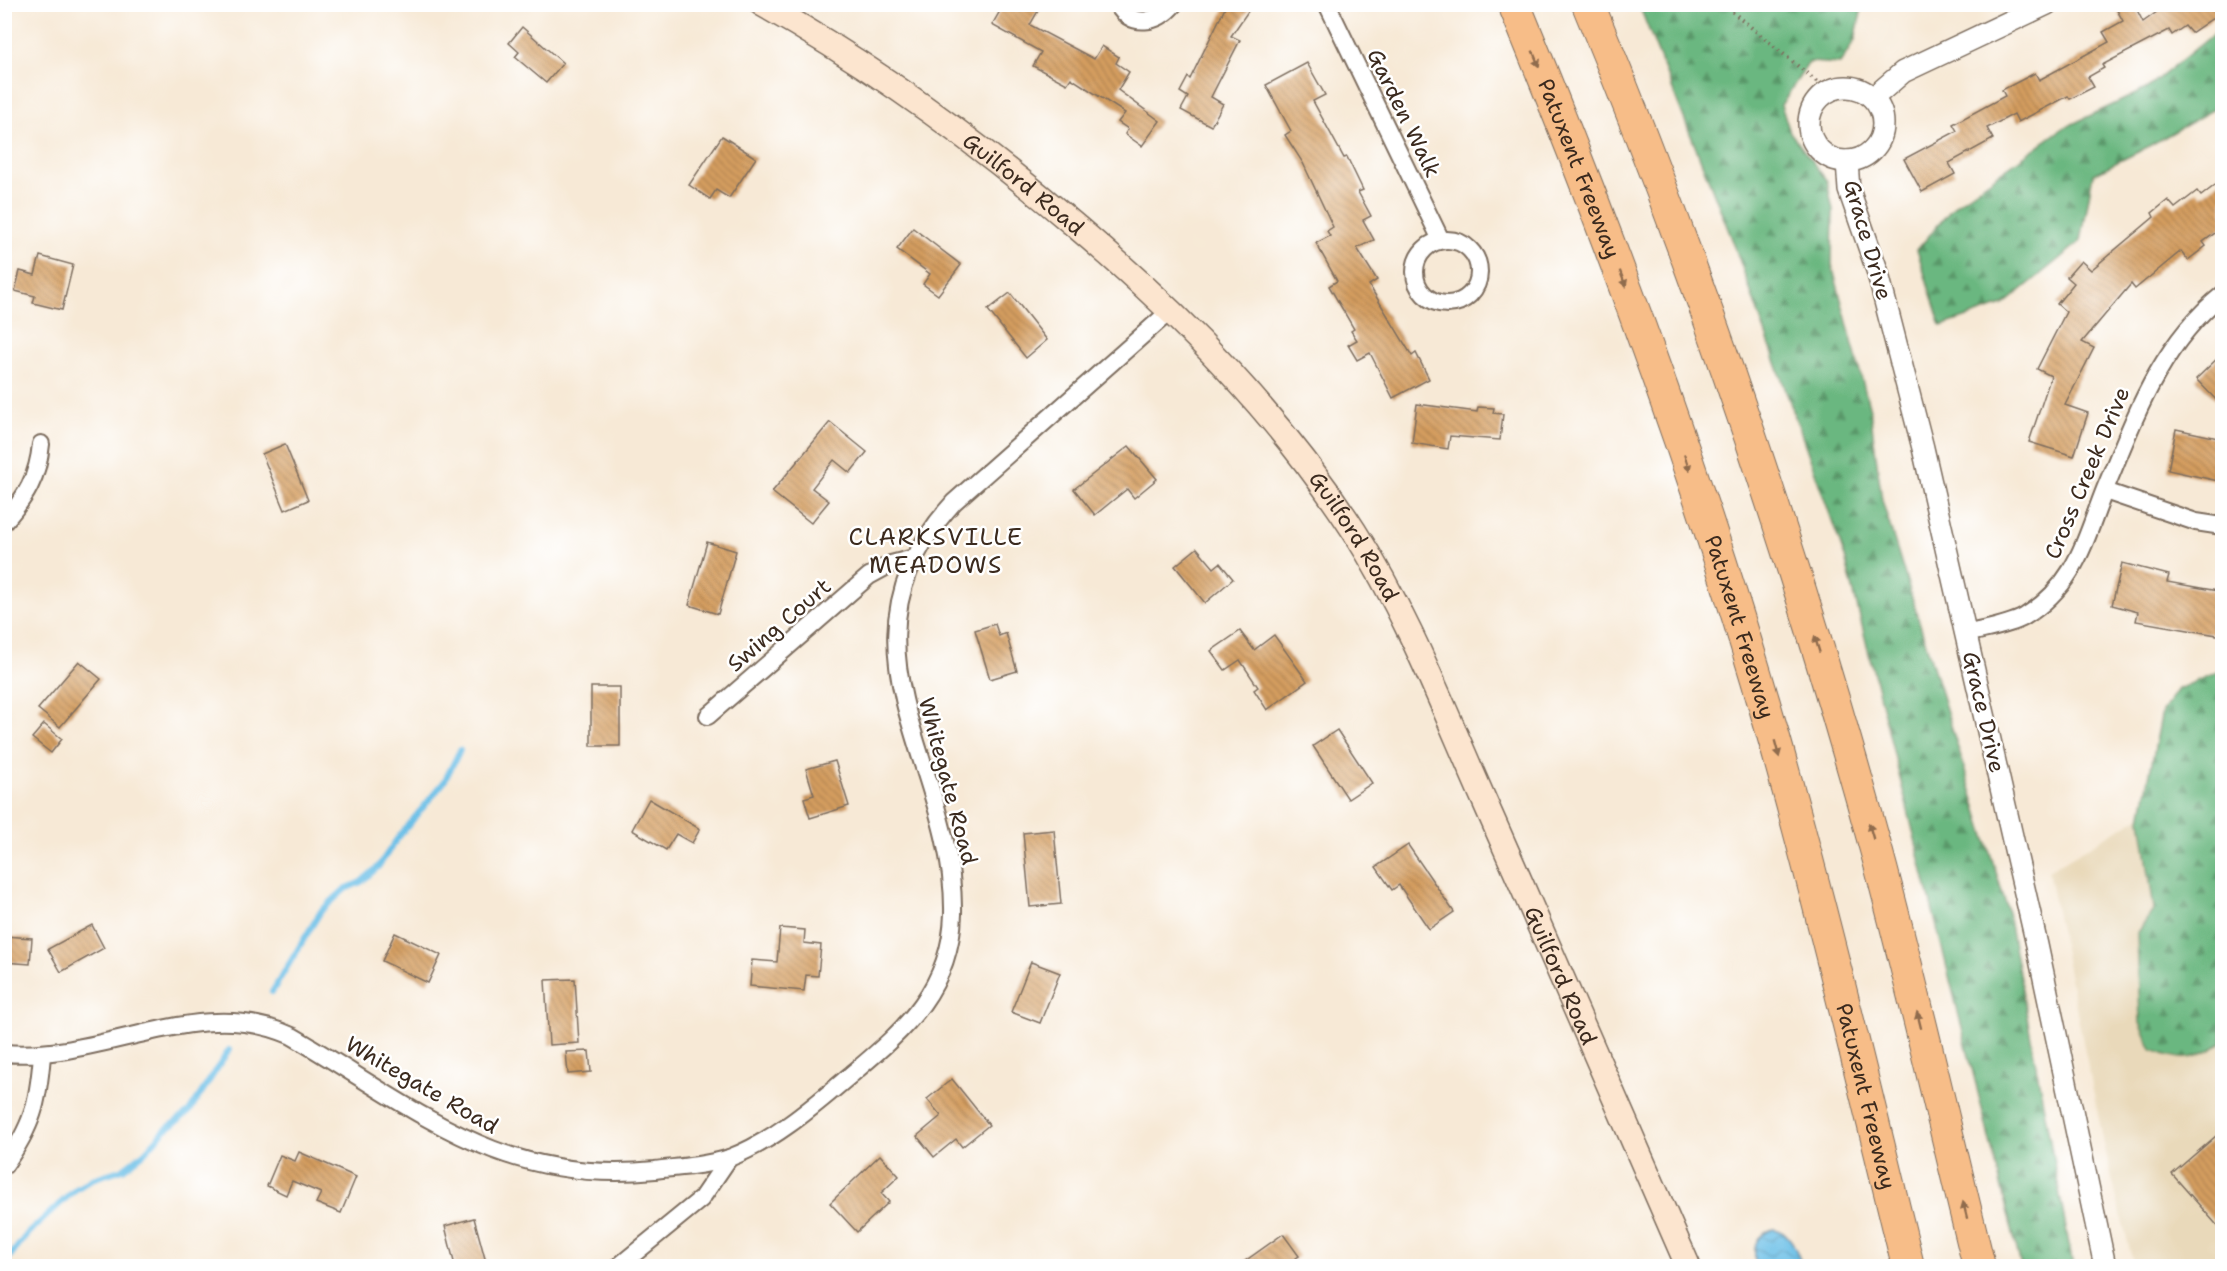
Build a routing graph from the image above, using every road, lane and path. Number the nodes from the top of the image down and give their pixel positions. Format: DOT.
graph roads {
  1 [pos="762,4"];
  2 [pos="1117,4"];
  3 [pos="1174,4"];
  4 [pos="1328,4"];
  5 [pos="1514,4"];
  6 [pos="1588,4"];
  7 [pos="1723,4"];
  8 [pos="2047,4"];
  9 [pos="1828,91"];
  10 [pos="1873,98"];
  11 [pos="1847,161"];
  12 [pos="1441,240"];
  13 [pos="2223,295"];
  14 [pos="1170,311"];
  15 [pos="41,444"];
  16 [pos="2105,491"];
  17 [pos="4,522"];
  18 [pos="2223,526"];
  19 [pos="914,558"];
  20 [pos="1966,634"];
  21 [pos="708,716"];
  22 [pos="4,1053"];
  23 [pos="42,1055"];
  24 [pos="729,1158"];
  25 [pos="4,1166"];
  26 [pos="619,1266"];
  27 [pos="1688,1266"];
  28 [pos="1908,1266"];
  29 [pos="1978,1266"];
  30 [pos="2105,1266"];
  1 -- 14 [label="main road, Guilford Road"];
  2 -- 3 [label="street"];
  4 -- 12 [label="street, Garden Walk"];
  5 -- 28 [label="highway, Patuxent Freeway, one-way"];
  29 -- 6 [label="highway, one-way"];
  7 -- 9 [label="path"];
  8 -- 10 [label="street"];
  9 -- 10 [label="street"];
  9 -- 11 [label="street"];
  10 -- 11 [label="street"];
  11 -- 20 [label="street, Grace Drive"];
  13 -- 16 [label="street, Cross Creek Drive"];
  14 -- 19 [label="street, Whitegate Road"];
  14 -- 27 [label="main road, Guilford Road"];
  15 -- 17 [label="street"];
  16 -- 18 [label="street"];
  16 -- 20 [label="street, Cross Creek Drive"];
  19 -- 21 [label="street, Swing Court"];
  19 -- 24 [label="street, Whitegate Road"];
  20 -- 30 [label="street, Grace Drive"];
  22 -- 23 [label="street, Whitegate Road"];
  23 -- 24 [label="street, Whitegate Road"];
  23 -- 25 [label="street"];
  24 -- 26 [label="street"];
}
